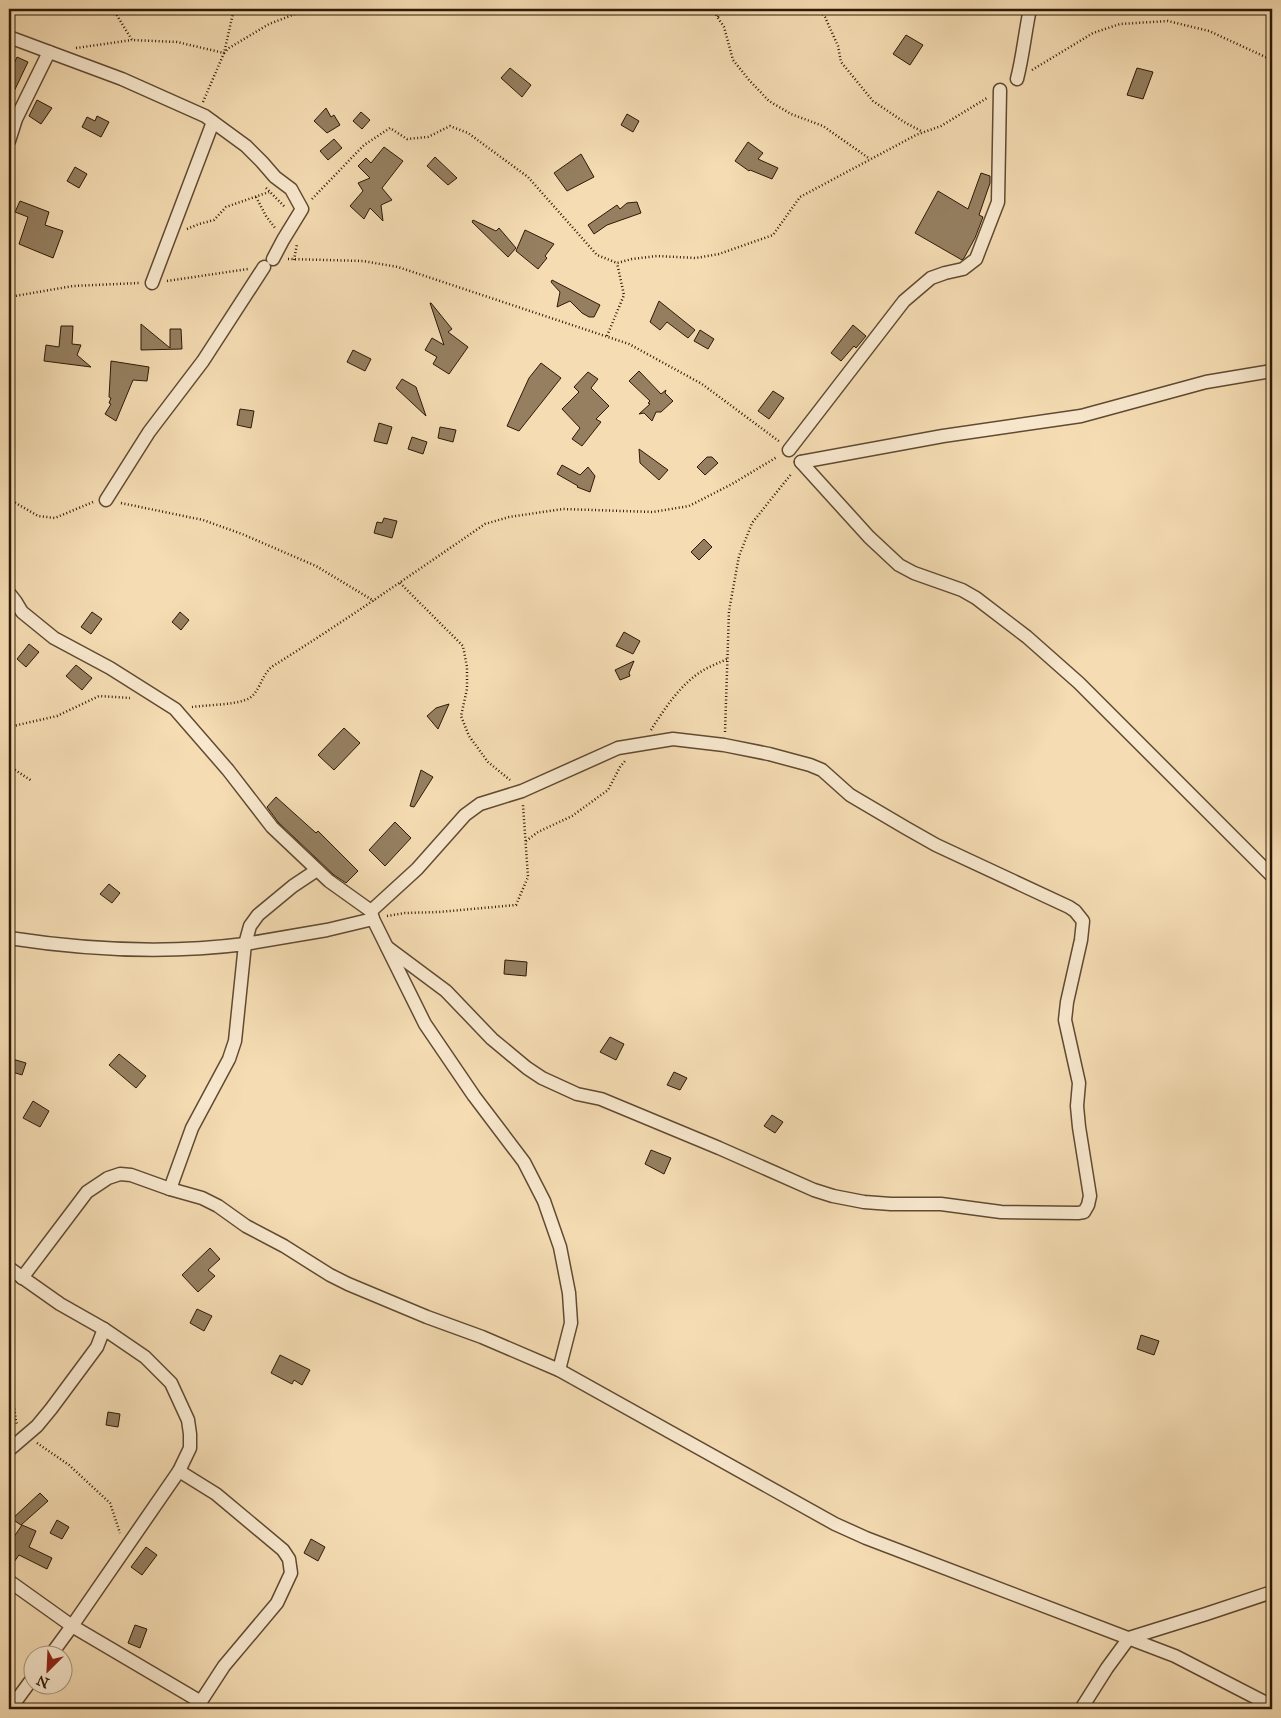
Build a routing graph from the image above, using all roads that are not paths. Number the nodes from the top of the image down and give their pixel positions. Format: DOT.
graph roads {
  1 [pos="1030,9"];
  2 [pos="9,37"];
  3 [pos="49,52"];
  4 [pos="1017,80"];
  5 [pos="1000,90"];
  6 [pos="213,122"];
  7 [pos="9,141"];
  8 [pos="152,283"];
  9 [pos="1272,371"];
  10 [pos="789,450"];
  11 [pos="106,500"];
  12 [pos="9,593"];
  13 [pos="317,870"];
  14 [pos="1272,876"];
  15 [pos="372,915"];
  16 [pos="9,938"];
  17 [pos="246,944"];
  18 [pos="387,947"];
  19 [pos="170,1189"];
  20 [pos="9,1268"];
  21 [pos="22,1278"];
  22 [pos="104,1329"];
  23 [pos="559,1370"];
  24 [pos="9,1450"];
  25 [pos="179,1471"];
  26 [pos="9,1582"];
  27 [pos="1272,1592"];
  28 [pos="72,1626"];
  29 [pos="1129,1638"];
  30 [pos="57,1646"];
  31 [pos="22,1693"];
  32 [pos="199,1706"];
  33 [pos="1272,1706"];
  34 [pos="10,1709"];
  35 [pos="1081,1709"];
  1 -- 4 [label="street"];
  2 -- 3 [label="street"];
  3 -- 6 [label="street"];
  3 -- 7 [label="street"];
  5 -- 10 [label="street"];
  6 -- 8 [label="street"];
  6 -- 11 [label="street"];
  9 -- 14 [label="street"];
  12 -- 13 [label="street"];
  13 -- 15 [label="street"];
  13 -- 17 [label="street"];
  15 -- 17 [label="street"];
  15 -- 18 [label="street"];
  15 -- 18 [label="street"];
  16 -- 17 [label="street"];
  17 -- 19 [label="street"];
  18 -- 23 [label="street"];
  19 -- 21 [label="street"];
  19 -- 23 [label="street"];
  20 -- 21 [label="street"];
  21 -- 22 [label="street"];
  22 -- 24 [label="street"];
  22 -- 25 [label="street"];
  23 -- 29 [label="street"];
  25 -- 28 [label="street"];
  25 -- 32 [label="street"];
  26 -- 28 [label="street"];
  27 -- 29 [label="street"];
  28 -- 30 [label="street"];
  28 -- 32 [label="street"];
  29 -- 33 [label="street"];
  29 -- 35 [label="street"];
  31 -- 34 [label="street"];
}
